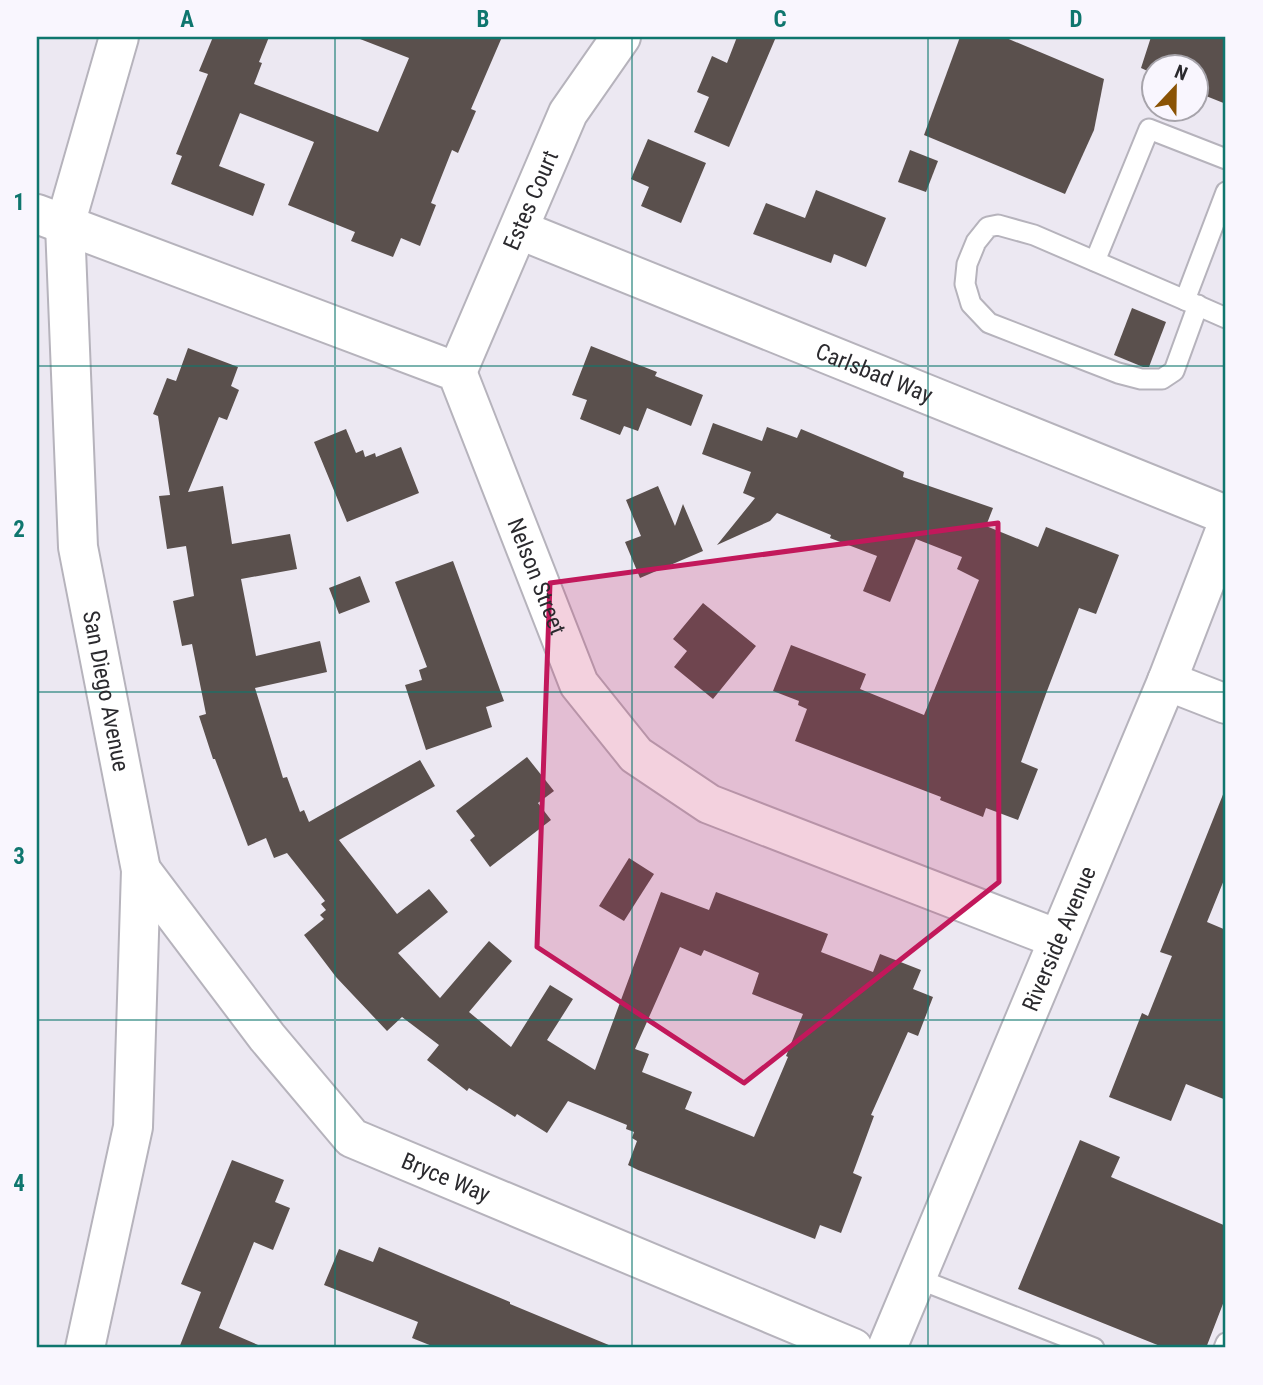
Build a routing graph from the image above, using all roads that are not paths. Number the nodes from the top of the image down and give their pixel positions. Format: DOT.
graph roads {
  1 [pos="119,37"];
  2 [pos="621,37"];
  3 [pos="1226,159"];
  4 [pos="1226,192"];
  5 [pos="51,220"];
  6 [pos="520,230"];
  7 [pos="1095,261"];
  8 [pos="1191,303"];
  9 [pos="1226,318"];
  10 [pos="457,372"];
  11 [pos="1226,515"];
  12 [pos="1226,528"];
  13 [pos="1167,681"];
  14 [pos="1226,704"];
  15 [pos="141,870"];
  16 [pos="1058,939"];
  17 [pos="916,1278"];
  18 [pos="1226,1343"];
  19 [pos="85,1348"];
  20 [pos="853,1348"];
  21 [pos="887,1348"];
  22 [pos="1094,1348"];
  23 [pos="1224,1348"];
  1 -- 5 [label="street, San Diego Avenue"];
  2 -- 6 [label="street, Estes Court"];
  3 -- 7 [label="lane"];
  4 -- 8 [label="lane"];
  5 -- 10 [label="street"];
  5 -- 15 [label="street, San Diego Avenue"];
  6 -- 10 [label="street, Estes Court"];
  6 -- 11 [label="street, Carlsbad Way"];
  7 -- 8 [label="lane"];
  7 -- 8 [label="lane"];
  8 -- 9 [label="lane"];
  10 -- 16 [label="street, Nelson Street"];
  12 -- 13 [label="street, Riverside Avenue"];
  13 -- 14 [label="street"];
  13 -- 16 [label="street, Riverside Avenue"];
  15 -- 19 [label="street, San Diego Avenue"];
  15 -- 20 [label="street, Bryce Way"];
  16 -- 17 [label="street, Riverside Avenue"];
  17 -- 21 [label="street, Riverside Avenue"];
  17 -- 22 [label="lane"];
  18 -- 23 [label="lane"];
}
